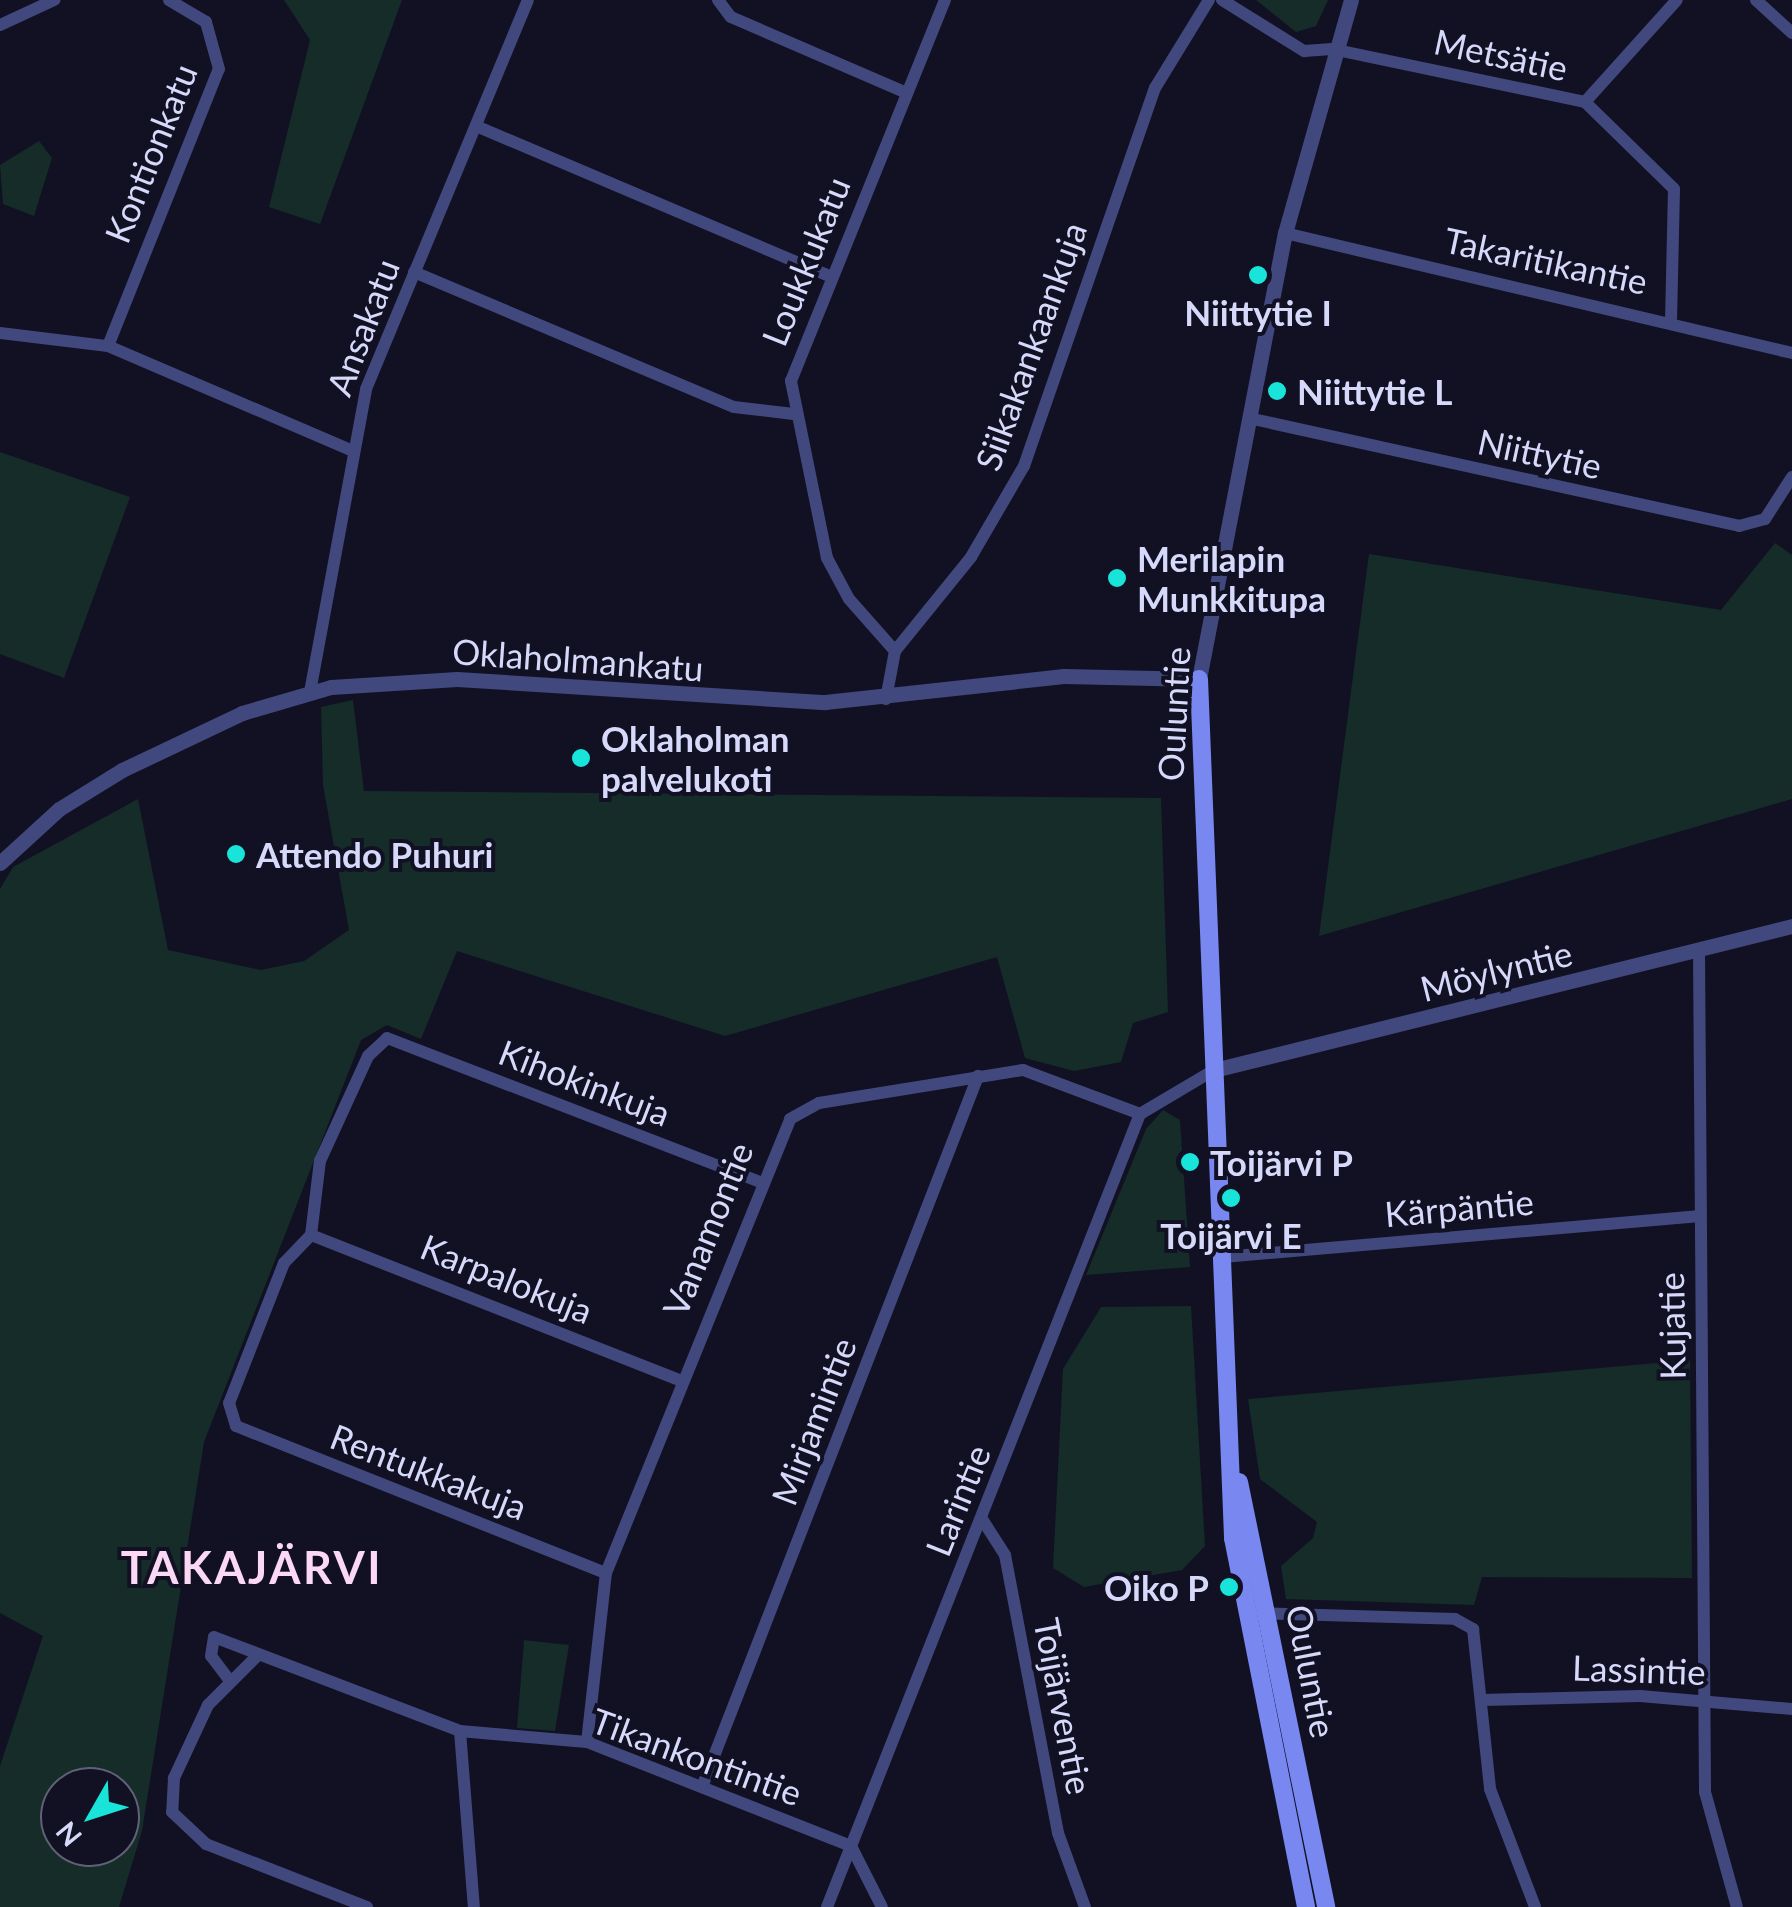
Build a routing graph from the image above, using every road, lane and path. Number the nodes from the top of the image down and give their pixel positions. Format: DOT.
graph roads {
  1 [pos="54,0"];
  2 [pos="169,0"];
  3 [pos="528,0"];
  4 [pos="718,0"];
  5 [pos="945,0"];
  6 [pos="1209,0"];
  7 [pos="1222,0"];
  8 [pos="1351,0"];
  9 [pos="1677,0"];
  10 [pos="1756,0"];
  11 [pos="0,24"];
  12 [pos="1792,33"];
  13 [pos="1332,49"];
  14 [pos="904,92"];
  15 [pos="1585,102"];
  16 [pos="476,126"];
  17 [pos="1285,233"];
  18 [pos="414,272"];
  19 [pos="827,275"];
  20 [pos="1671,318"];
  21 [pos="0,333"];
  22 [pos="108,346"];
  23 [pos="1792,353"];
  24 [pos="794,414"];
  25 [pos="1253,419"];
  26 [pos="352,450"];
  27 [pos="1792,477"];
  28 [pos="895,650"];
  29 [pos="1199,679"];
  30 [pos="310,692"];
  31 [pos="886,698"];
  32 [pos="0,863"];
  33 [pos="1792,926"];
  34 [pos="1699,951"];
  35 [pos="1214,1070"];
  36 [pos="978,1076"];
  37 [pos="1140,1114"];
  38 [pos="760,1182"];
  39 [pos="1700,1216"];
  40 [pos="311,1235"];
  41 [pos="1223,1257"];
  42 [pos="680,1380"];
  43 [pos="1230,1448"];
  44 [pos="982,1519"];
  45 [pos="606,1573"];
  46 [pos="1268,1612"];
  47 [pos="1246,1614"];
  48 [pos="258,1655"];
  49 [pos="230,1681"];
  50 [pos="1484,1700"];
  51 [pos="1707,1700"];
  52 [pos="1792,1708"];
  53 [pos="460,1731"];
  54 [pos="586,1742"];
  55 [pos="702,1787"];
  56 [pos="850,1846"];
  57 [pos="367,1907"];
  58 [pos="474,1907"];
  59 [pos="827,1907"];
  60 [pos="882,1907"];
  61 [pos="1084,1907"];
  62 [pos="1306,1907"];
  63 [pos="1326,1907"];
  64 [pos="1536,1907"];
  65 [pos="1738,1907"];
  1 -- 11 [label="street"];
  2 -- 22 [label="street, Kontionkatu"];
  3 -- 16 [label="street, Ansakatu"];
  4 -- 14 [label="street"];
  5 -- 14 [label="street, Loukkukatu"];
  6 -- 28 [label="street, Siikakankaankuja"];
  7 -- 13 [label="street, Metsätie"];
  8 -- 13 [label="street, Ouluntie"];
  9 -- 15 [label="street"];
  10 -- 12 [label="street"];
  13 -- 15 [label="street, Metsätie"];
  13 -- 17 [label="street, Ouluntie"];
  14 -- 19 [label="street, Loukkukatu"];
  15 -- 20 [label="street, Metsätie"];
  16 -- 18 [label="street, Ansakatu"];
  16 -- 19 [label="street"];
  17 -- 20 [label="street, Takaritikantie"];
  17 -- 25 [label="street, Ouluntie"];
  18 -- 24 [label="street"];
  18 -- 26 [label="street, Ansakatu"];
  19 -- 24 [label="street, Loukkukatu"];
  20 -- 23 [label="street, Takaritikantie"];
  21 -- 22 [label="street"];
  22 -- 26 [label="street"];
  24 -- 28 [label="street, Loukkukatu"];
  25 -- 27 [label="street, Niittytie"];
  25 -- 29 [label="street, Ouluntie"];
  26 -- 30 [label="street, Ansakatu"];
  28 -- 31 [label="street, Siikakankaankuja"];
  29 -- 31 [label="street, Oklaholmankatu"];
  29 -- 35 [label="main road, Ouluntie"];
  30 -- 31 [label="street, Oklaholmankatu"];
  30 -- 32 [label="street, Oklaholmankatu"];
  33 -- 34 [label="street, Möylyntie"];
  34 -- 35 [label="street, Möylyntie"];
  34 -- 39 [label="street, Kujatie"];
  35 -- 37 [label="street"];
  35 -- 41 [label="main road, Ouluntie"];
  36 -- 37 [label="street, Vanamontie"];
  36 -- 38 [label="street, Vanamontie"];
  36 -- 55 [label="street, Mirjamintie"];
  37 -- 44 [label="street, Larintie"];
  38 -- 40 [label="street, Kihokinkuja"];
  38 -- 42 [label="street, Vanamontie"];
  39 -- 41 [label="street, Kärpäntie"];
  39 -- 51 [label="street, Kujatie"];
  40 -- 42 [label="street, Karpalokuja"];
  40 -- 45 [label="street, Rentukkakuja"];
  41 -- 43 [label="main road, Ouluntie"];
  42 -- 45 [label="street, Vanamontie"];
  43 -- 46 [label="main road, Ouluntie"];
  43 -- 47 [label="main road, Ouluntie"];
  44 -- 56 [label="street, Larintie"];
  44 -- 61 [label="street, Toijärventie"];
  45 -- 54 [label="street, Vanamontie"];
  46 -- 47 [label="street"];
  46 -- 50 [label="street"];
  46 -- 63 [label="main road, Ouluntie"];
  47 -- 62 [label="main road, Ouluntie"];
  48 -- 49 [label="street"];
  48 -- 49 [label="street, Tikankontintie"];
  48 -- 53 [label="street, Tikankontintie"];
  49 -- 57 [label="street"];
  50 -- 51 [label="street, Lassintie"];
  50 -- 64 [label="street"];
  51 -- 52 [label="street, Lassintie"];
  51 -- 65 [label="street, Kujatie"];
  53 -- 54 [label="street, Tikankontintie"];
  53 -- 58 [label="street"];
  54 -- 55 [label="street, Tikankontintie"];
  55 -- 56 [label="street, Tikankontintie"];
  56 -- 59 [label="street, Larintie"];
  56 -- 60 [label="street"];
}
